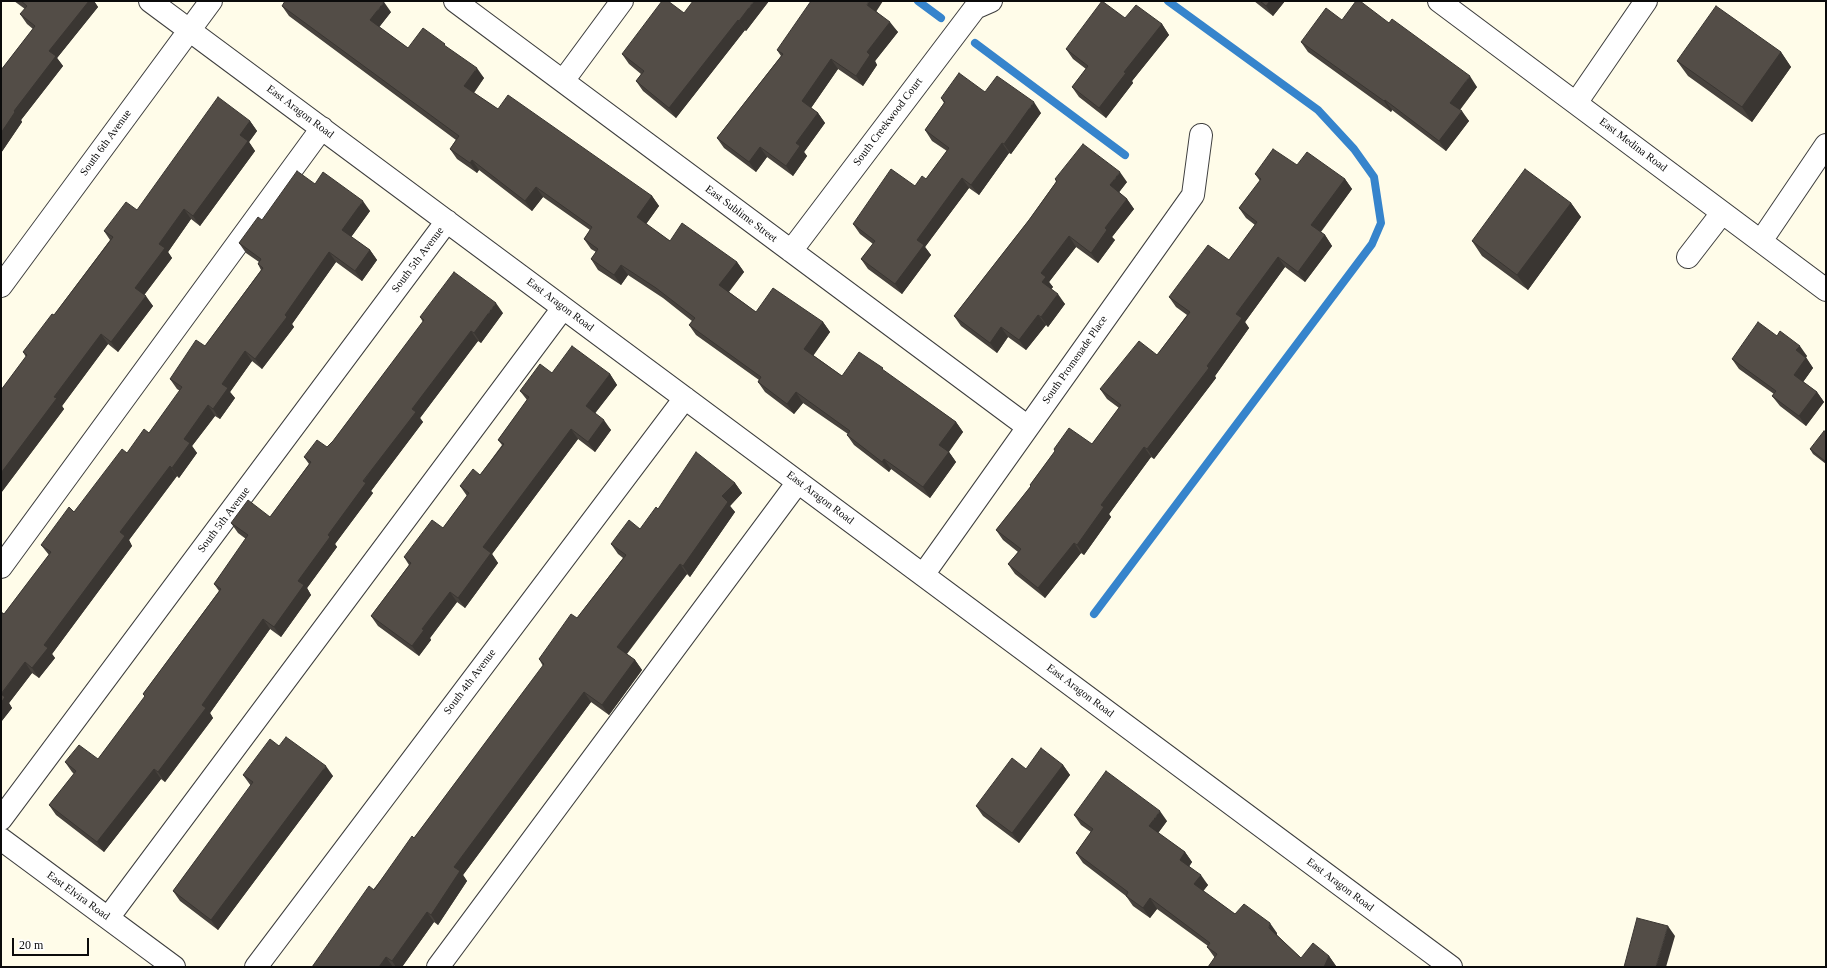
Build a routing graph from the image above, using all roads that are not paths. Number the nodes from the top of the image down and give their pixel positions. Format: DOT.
graph roads {
  1 [pos="150,1"];
  2 [pos="211,1"];
  3 [pos="455,1"];
  4 [pos="622,1"];
  5 [pos="992,1"];
  6 [pos="1439,1"];
  7 [pos="1646,1"];
  8 [pos="189,30"];
  9 [pos="563,81"];
  10 [pos="1576,103"];
  11 [pos="322,128"];
  12 [pos="1202,135"];
  13 [pos="1826,145"];
  14 [pos="1722,213"];
  15 [pos="447,221"];
  16 [pos="1761,241"];
  17 [pos="791,251"];
  18 [pos="1688,257"];
  19 [pos="1,286"];
  20 [pos="1826,290"];
  21 [pos="564,308"];
  22 [pos="685,398"];
  23 [pos="1028,427"];
  24 [pos="798,482"];
  25 [pos="1,567"];
  26 [pos="923,575"];
  27 [pos="1,819"];
  28 [pos="1,839"];
  29 [pos="108,918"];
  30 [pos="174,967"];
  31 [pos="256,967"];
  32 [pos="438,967"];
  33 [pos="1451,967"];
  1 -- 8 [label="street, East Aragon Road"];
  2 -- 8 [label="street, South 6th Avenue"];
  3 -- 9 [label="street, East Sublime Street"];
  4 -- 9 [label="street"];
  5 -- 17 [label="street, South Creekwood Court"];
  6 -- 10 [label="street, East Medina Road"];
  7 -- 10 [label="street"];
  8 -- 11 [label="street, East Aragon Road"];
  8 -- 19 [label="street, South 6th Avenue"];
  9 -- 17 [label="street, East Sublime Street"];
  10 -- 14 [label="street, East Medina Road"];
  11 -- 15 [label="street, East Aragon Road"];
  11 -- 25 [label="street"];
  12 -- 23 [label="street, South Promenade Place"];
  13 -- 16 [label="street"];
  14 -- 16 [label="street, East Medina Road"];
  14 -- 18 [label="street"];
  15 -- 21 [label="street, East Aragon Road"];
  15 -- 27 [label="street, South 5th Avenue"];
  16 -- 20 [label="street, East Medina Road"];
  17 -- 23 [label="street, East Sublime Street"];
  21 -- 22 [label="street, East Aragon Road"];
  21 -- 29 [label="street"];
  22 -- 24 [label="street, East Aragon Road"];
  22 -- 31 [label="street, South 4th Avenue"];
  23 -- 26 [label="street, South Promenade Place"];
  24 -- 26 [label="street, East Aragon Road"];
  24 -- 32 [label="street"];
  26 -- 33 [label="street, East Aragon Road"];
  28 -- 29 [label="street, East Elvira Road"];
  29 -- 30 [label="street, East Elvira Road"];
}
